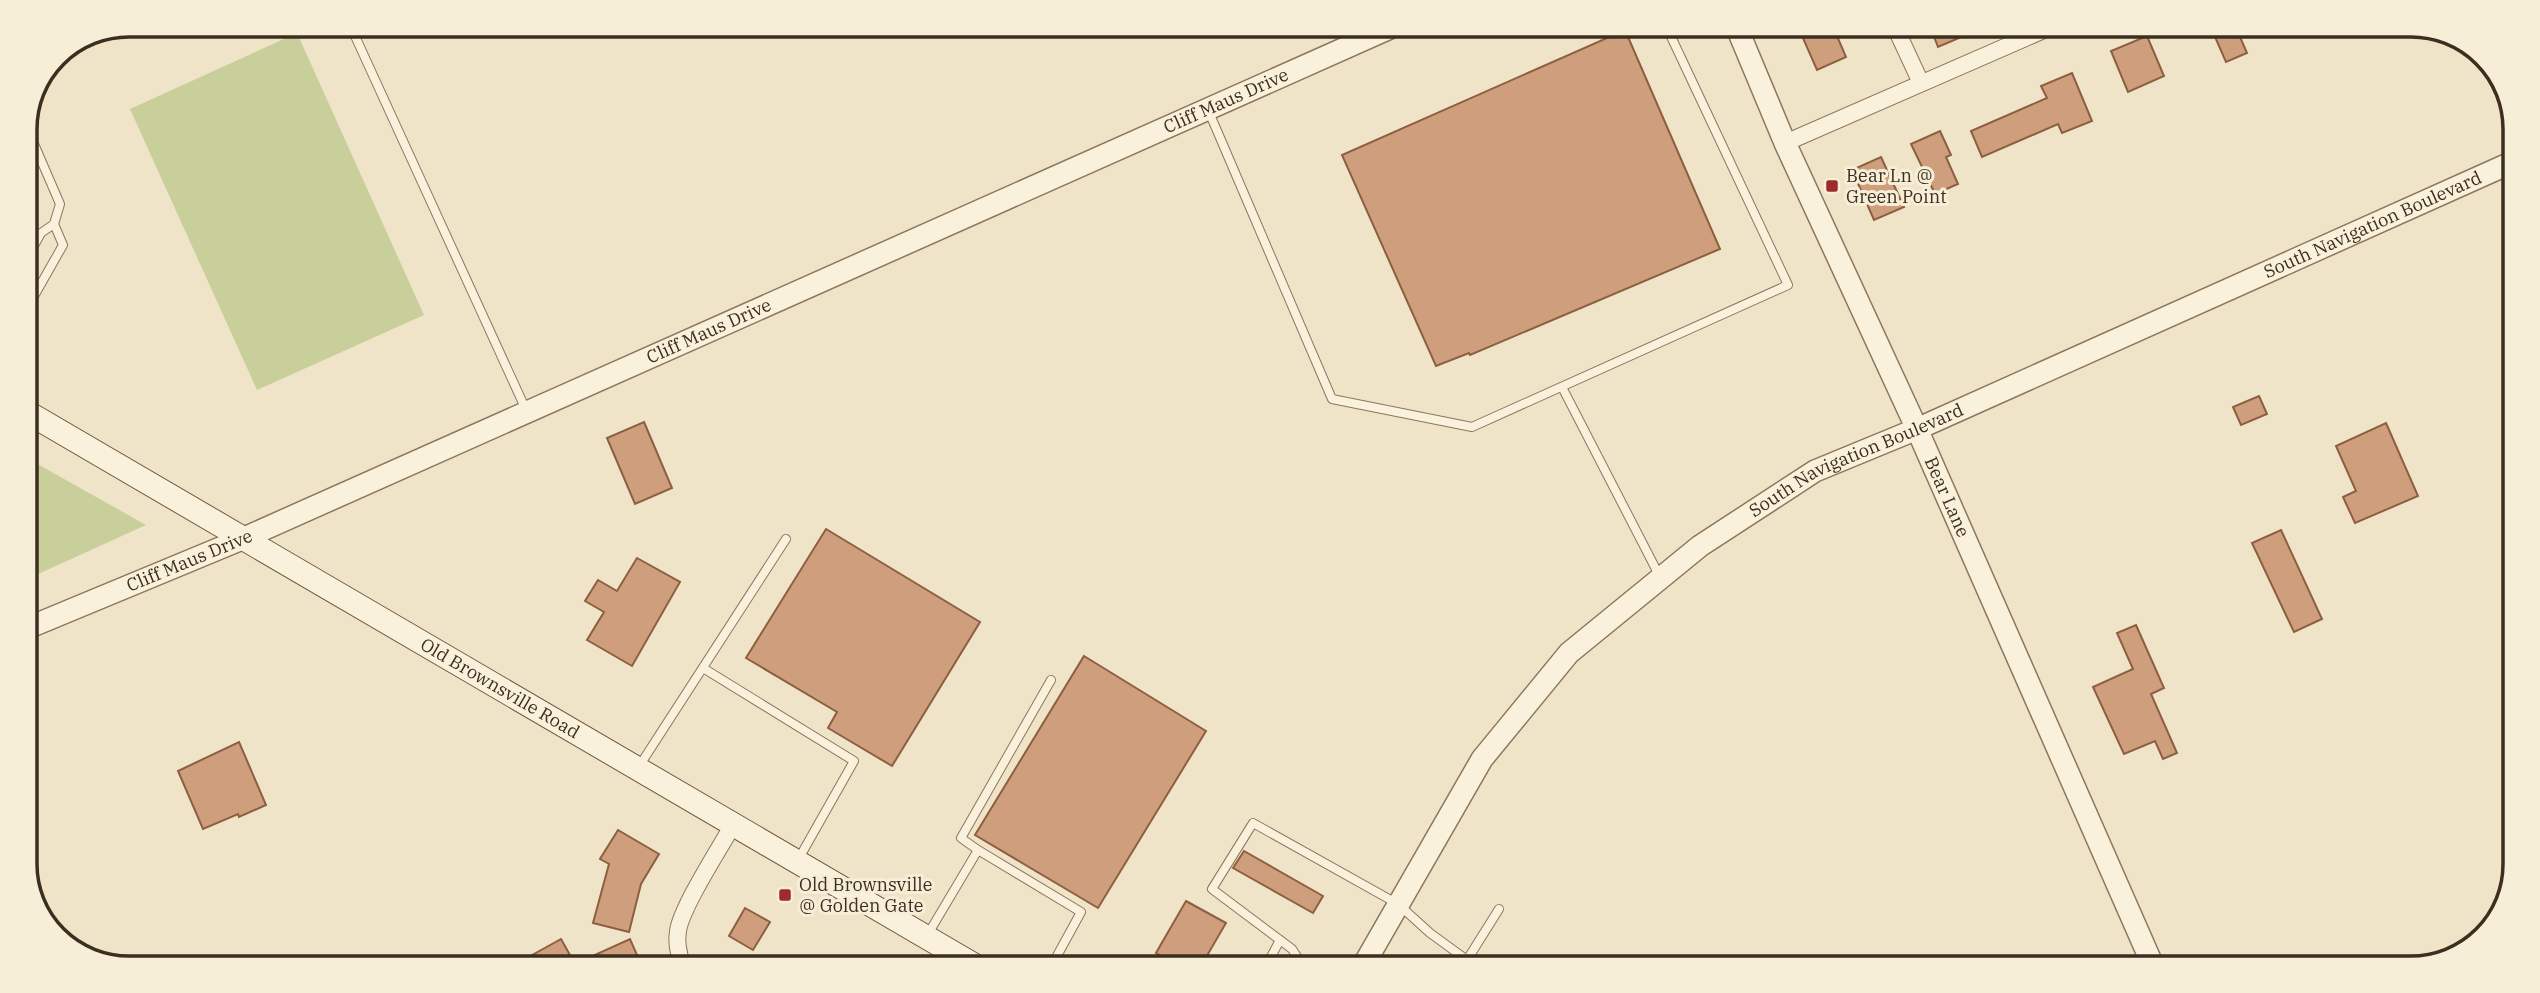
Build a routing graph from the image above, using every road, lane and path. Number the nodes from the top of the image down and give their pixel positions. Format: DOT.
graph roads {
  1 [pos="355,37"];
  2 [pos="1370,37"];
  3 [pos="1671,37"];
  4 [pos="1741,37"];
  5 [pos="1900,37"];
  6 [pos="2027,37"];
  7 [pos="1921,83"];
  8 [pos="1208,109"];
  9 [pos="1785,143"];
  10 [pos="37,151"];
  11 [pos="2503,166"];
  12 [pos="54,224"];
  13 [pos="37,240"];
  14 [pos="39,286"];
  15 [pos="37,290"];
  16 [pos="1562,387"];
  17 [pos="527,412"];
  18 [pos="37,418"];
  19 [pos="1917,429"];
  20 [pos="242,539"];
  21 [pos="786,539"];
  22 [pos="1660,579"];
  23 [pos="37,624"];
  24 [pos="703,668"];
  25 [pos="1051,680"];
  26 [pos="638,768"];
  27 [pos="734,823"];
  28 [pos="978,850"];
  29 [pos="798,860"];
  30 [pos="1398,904"];
  31 [pos="1499,909"];
  32 [pos="926,937"];
  33 [pos="1280,940"];
  34 [pos="679,956"];
  35 [pos="959,956"];
  36 [pos="1057,956"];
  37 [pos="1271,956"];
  38 [pos="1297,956"];
  39 [pos="1369,956"];
  40 [pos="1457,956"];
  41 [pos="1469,956"];
  42 [pos="2149,956"];
  1 -- 17 [label="lane"];
  2 -- 8 [label="street, Cliff Maus Drive"];
  3 -- 16 [label="lane"];
  4 -- 9 [label="street, Bear Lane"];
  5 -- 7 [label="street"];
  6 -- 7 [label="street"];
  7 -- 9 [label="street"];
  8 -- 16 [label="lane"];
  8 -- 17 [label="street, Cliff Maus Drive"];
  9 -- 19 [label="street, Bear Lane"];
  10 -- 12 [label="lane"];
  11 -- 19 [label="street, South Navigation Boulevard"];
  12 -- 13 [label="lane"];
  12 -- 14 [label="lane"];
  14 -- 15 [label="lane"];
  16 -- 22 [label="lane"];
  17 -- 20 [label="street, Cliff Maus Drive"];
  18 -- 20 [label="main road, Old Brownsville Road"];
  19 -- 22 [label="street, South Navigation Boulevard"];
  19 -- 42 [label="street, Bear Lane"];
  20 -- 23 [label="street, Cliff Maus Drive"];
  20 -- 26 [label="main road, Old Brownsville Road"];
  21 -- 24 [label="lane"];
  22 -- 30 [label="street, South Navigation Boulevard"];
  24 -- 26 [label="lane"];
  24 -- 29 [label="lane"];
  25 -- 28 [label="lane"];
  26 -- 27 [label="main road, Old Brownsville Road"];
  27 -- 29 [label="main road, Old Brownsville Road"];
  27 -- 34 [label="street"];
  28 -- 32 [label="lane"];
  28 -- 36 [label="lane"];
  29 -- 32 [label="main road, Old Brownsville Road"];
  30 -- 33 [label="lane"];
  30 -- 39 [label="street, South Navigation Boulevard"];
  30 -- 40 [label="lane"];
  31 -- 41 [label="lane"];
  32 -- 35 [label="main road, Old Brownsville Road"];
  33 -- 37 [label="lane"];
  33 -- 38 [label="lane"];
}
